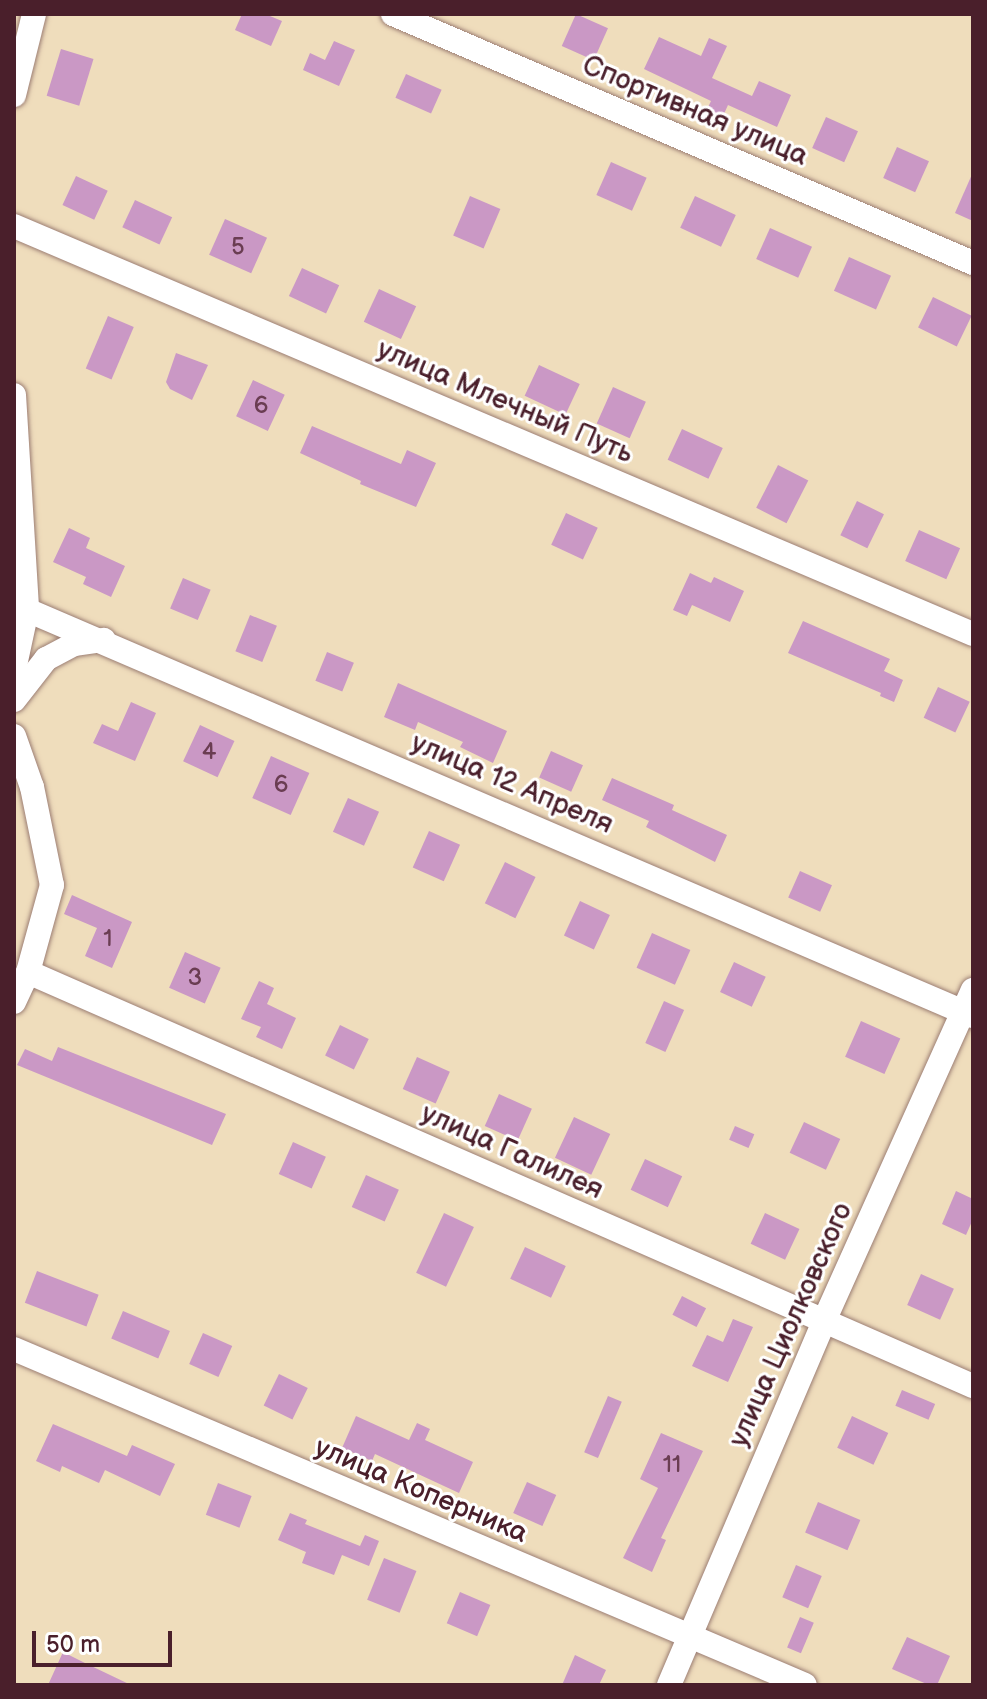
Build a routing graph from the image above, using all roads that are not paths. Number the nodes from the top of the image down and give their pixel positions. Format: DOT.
graph roads {
  1 [pos="34,14"];
  2 [pos="393,14"];
  3 [pos="14,95"];
  4 [pos="14,226"];
  5 [pos="973,263"];
  6 [pos="14,395"];
  7 [pos="27,610"];
  8 [pos="973,634"];
  9 [pos="104,640"];
  10 [pos="14,670"];
  11 [pos="14,700"];
  12 [pos="14,736"];
  13 [pos="23,786"];
  14 [pos="28,972"];
  15 [pos="14,1002"];
  16 [pos="970,1006"];
  17 [pos="824,1321"];
  18 [pos="14,1349"];
  19 [pos="973,1386"];
  20 [pos="689,1638"];
  21 [pos="669,1685"];
  22 [pos="805,1685"];
  1 -- 3 [label="street"];
  2 -- 5 [label="street, Спортивная улица"];
  4 -- 8 [label="street, улица Млечный Путь"];
  6 -- 7 [label="street"];
  7 -- 9 [label="street, улица 12 Апреля"];
  7 -- 10 [label="street"];
  9 -- 11 [label="street"];
  9 -- 16 [label="street, улица 12 Апреля"];
  12 -- 13 [label="street"];
  13 -- 14 [label="street"];
  14 -- 15 [label="street"];
  14 -- 17 [label="street, улица Галилея"];
  16 -- 17 [label="street, улица Циолковского"];
  17 -- 19 [label="street, улица Галилея"];
  17 -- 20 [label="street, улица Циолковского"];
  18 -- 20 [label="street, улица Коперника"];
  20 -- 21 [label="street, улица Циолковского"];
  20 -- 22 [label="street, улица Коперника"];
}
